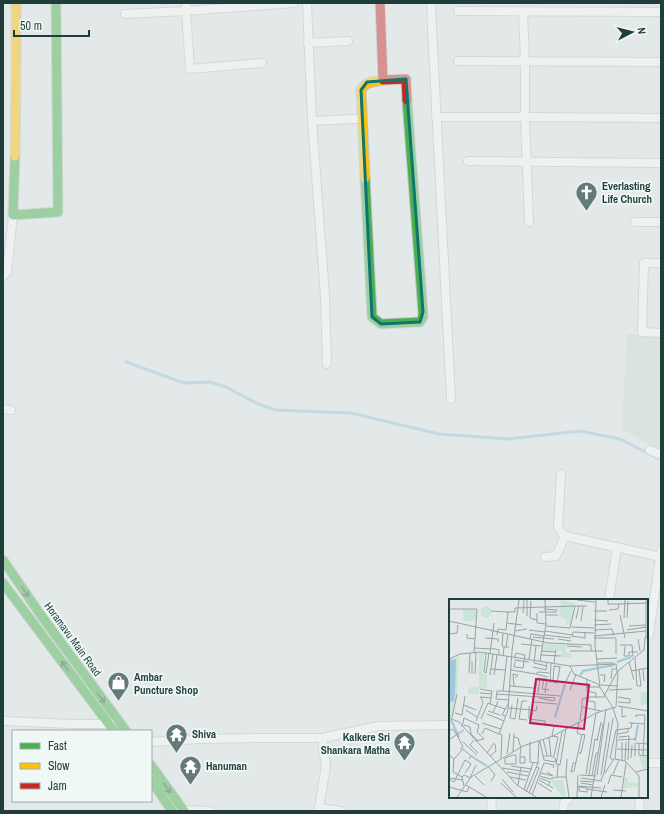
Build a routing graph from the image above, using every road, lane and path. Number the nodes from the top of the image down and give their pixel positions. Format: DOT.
graph roads {
  1 [pos="16,3"];
  2 [pos="56,3"];
  3 [pos="294,3"];
  4 [pos="307,3"];
  5 [pos="380,3"];
  6 [pos="431,3"];
  7 [pos="186,7"];
  8 [pos="458,11"];
  9 [pos="523,12"];
  10 [pos="661,12"];
  11 [pos="125,14"];
  12 [pos="348,41"];
  13 [pos="308,43"];
  14 [pos="458,61"];
  15 [pos="525,61"];
  16 [pos="661,62"];
  17 [pos="262,63"];
  18 [pos="383,80"];
  19 [pos="436,116"];
  20 [pos="525,117"];
  21 [pos="661,118"];
  22 [pos="355,119"];
  23 [pos="312,121"];
  24 [pos="468,161"];
  25 [pos="527,162"];
  26 [pos="661,164"];
  27 [pos="13,215"];
  28 [pos="529,222"];
  29 [pos="635,222"];
  30 [pos="661,222"];
  31 [pos="661,262"];
  32 [pos="3,276"];
  33 [pos="661,333"];
  34 [pos="327,364"];
  35 [pos="451,399"];
  36 [pos="650,450"];
  37 [pos="661,455"];
  38 [pos="561,474"];
  39 [pos="565,536"];
  40 [pos="618,547"];
  41 [pos="661,555"];
  42 [pos="545,557"];
  43 [pos="3,560"];
  44 [pos="3,583"];
  45 [pos="609,599"];
  46 [pos="650,634"];
  47 [pos="3,721"];
  48 [pos="113,725"];
  49 [pos="449,725"];
  50 [pos="124,730"];
  51 [pos="322,738"];
  52 [pos="152,742"];
  53 [pos="648,762"];
  54 [pos="661,763"];
  55 [pos="152,767"];
  56 [pos="152,781"];
  57 [pos="491,798"];
  58 [pos="568,798"];
  59 [pos="638,798"];
  60 [pos="319,809"];
  61 [pos="179,811"];
  62 [pos="210,811"];
  63 [pos="341,811"];
  64 [pos="492,811"];
  65 [pos="563,811"];
  66 [pos="640,811"];
  1 -- 27 [label="street"];
  2 -- 27 [label="street"];
  3 -- 7 [label="street"];
  4 -- 13 [label="street"];
  5 -- 18 [label="street"];
  6 -- 19 [label="street"];
  7 -- 11 [label="street"];
  7 -- 17 [label="street"];
  8 -- 9 [label="street"];
  9 -- 10 [label="street"];
  9 -- 15 [label="street"];
  12 -- 13 [label="street"];
  13 -- 23 [label="street"];
  14 -- 15 [label="street"];
  15 -- 16 [label="street"];
  15 -- 20 [label="street"];
  18 -- 18 [label="street"];
  19 -- 20 [label="street"];
  19 -- 35 [label="street"];
  20 -- 21 [label="street"];
  20 -- 25 [label="street"];
  22 -- 23 [label="street"];
  23 -- 34 [label="street"];
  24 -- 25 [label="street"];
  25 -- 26 [label="street"];
  25 -- 28 [label="street"];
  27 -- 32 [label="street"];
  29 -- 30 [label="street"];
  31 -- 33 [label="street"];
  36 -- 37 [label="street"];
  38 -- 39 [label="street"];
  39 -- 40 [label="street"];
  39 -- 42 [label="street"];
  40 -- 41 [label="street"];
  40 -- 45 [label="street"];
  41 -- 46 [label="street"];
  43 -- 48 [label="street, Horamavu Main Road, one-way"];
  48 -- 44 [label="street, Horamavu Main Road, one-way"];
  47 -- 48 [label="street"];
  48 -- 50 [label="street, Horamavu Main Road"];
  49 -- 51 [label="street"];
  51 -- 52 [label="street"];
  51 -- 60 [label="street"];
  53 -- 54 [label="street"];
  55 -- 61 [label="street, one-way"];
  56 -- 61 [label="street"];
  57 -- 64 [label="street"];
  58 -- 65 [label="street"];
  59 -- 66 [label="street"];
  60 -- 63 [label="street"];
  61 -- 62 [label="street"];
}
